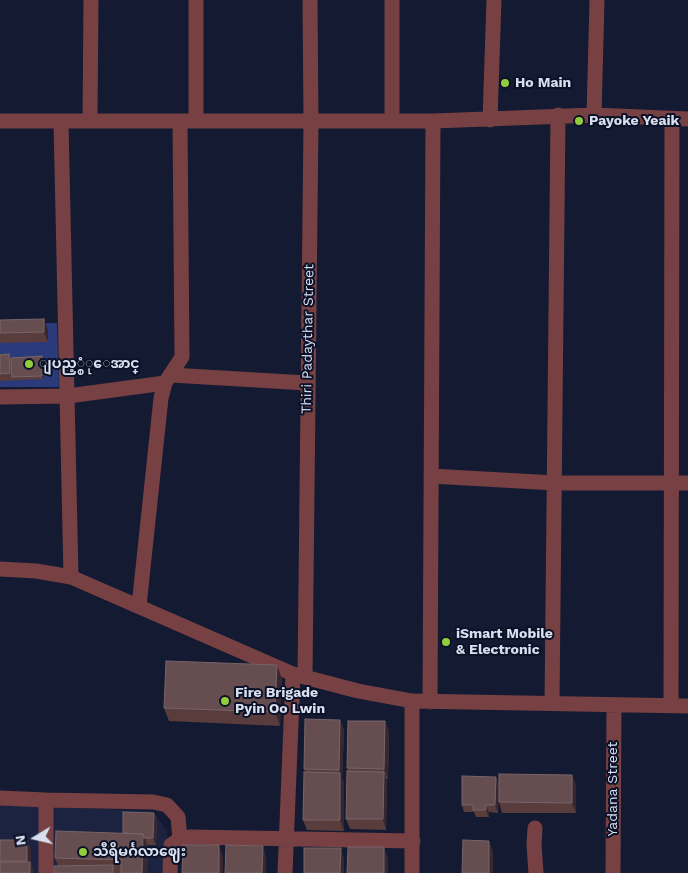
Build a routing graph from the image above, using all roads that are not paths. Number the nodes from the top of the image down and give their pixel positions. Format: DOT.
graph roads {
  1 [pos="91,0"];
  2 [pos="196,0"];
  3 [pos="310,0"];
  4 [pos="392,0"];
  5 [pos="494,0"];
  6 [pos="597,0"];
  7 [pos="558,115"];
  8 [pos="594,115"];
  9 [pos="672,119"];
  10 [pos="688,119"];
  11 [pos="196,120"];
  12 [pos="490,120"];
  13 [pos="0,121"];
  14 [pos="90,121"];
  15 [pos="311,121"];
  16 [pos="392,121"];
  17 [pos="433,121"];
  18 [pos="61,122"];
  19 [pos="180,122"];
  20 [pos="168,379"];
  21 [pos="307,383"];
  22 [pos="68,396"];
  23 [pos="0,397"];
  24 [pos="431,476"];
  25 [pos="555,483"];
  26 [pos="688,483"];
  27 [pos="672,484"];
  28 [pos="0,569"];
  29 [pos="71,577"];
  30 [pos="139,606"];
  31 [pos="299,676"];
  32 [pos="412,701"];
  33 [pos="430,702"];
  34 [pos="552,704"];
  35 [pos="614,705"];
  36 [pos="671,705"];
  37 [pos="688,706"];
  38 [pos="0,798"];
  39 [pos="46,800"];
  40 [pos="535,828"];
  41 [pos="180,839"];
  42 [pos="286,839"];
  43 [pos="413,841"];
  44 [pos="46,873"];
  45 [pos="170,873"];
  46 [pos="285,873"];
  47 [pos="412,873"];
  48 [pos="536,873"];
  49 [pos="613,873"];
  1 -- 14 [label="street"];
  2 -- 11 [label="street"];
  3 -- 15 [label="street, Thiri Padaythar Street"];
  4 -- 16 [label="street"];
  5 -- 12 [label="street"];
  6 -- 8 [label="street"];
  7 -- 8 [label="street"];
  7 -- 12 [label="street"];
  7 -- 25 [label="street"];
  8 -- 9 [label="street"];
  9 -- 10 [label="street"];
  9 -- 27 [label="street"];
  11 -- 15 [label="street"];
  11 -- 19 [label="street"];
  12 -- 17 [label="street"];
  13 -- 18 [label="street"];
  14 -- 18 [label="street"];
  14 -- 19 [label="street"];
  15 -- 16 [label="street"];
  15 -- 21 [label="street, Thiri Padaythar Street"];
  16 -- 17 [label="street"];
  17 -- 24 [label="street"];
  18 -- 22 [label="street"];
  19 -- 20 [label="street"];
  20 -- 21 [label="street"];
  20 -- 22 [label="street"];
  20 -- 30 [label="street"];
  21 -- 31 [label="street, Thiri Padaythar Street"];
  22 -- 23 [label="street"];
  22 -- 29 [label="street"];
  24 -- 25 [label="street"];
  24 -- 33 [label="street"];
  25 -- 27 [label="street"];
  25 -- 34 [label="street"];
  26 -- 27 [label="street"];
  27 -- 36 [label="street"];
  28 -- 29 [label="street"];
  29 -- 30 [label="street"];
  30 -- 31 [label="street"];
  31 -- 32 [label="street"];
  31 -- 42 [label="street, Thiri Padaythar Street"];
  32 -- 33 [label="street"];
  32 -- 43 [label="street"];
  33 -- 34 [label="street"];
  34 -- 35 [label="street"];
  35 -- 36 [label="street"];
  35 -- 49 [label="street, Yadana Street"];
  36 -- 37 [label="street"];
  38 -- 39 [label="street"];
  39 -- 41 [label="street"];
  39 -- 44 [label="street"];
  40 -- 48 [label="street"];
  41 -- 42 [label="street"];
  41 -- 45 [label="street"];
  42 -- 43 [label="street"];
  42 -- 46 [label="street, Thiri Padaythar Street"];
  43 -- 47 [label="street"];
}
